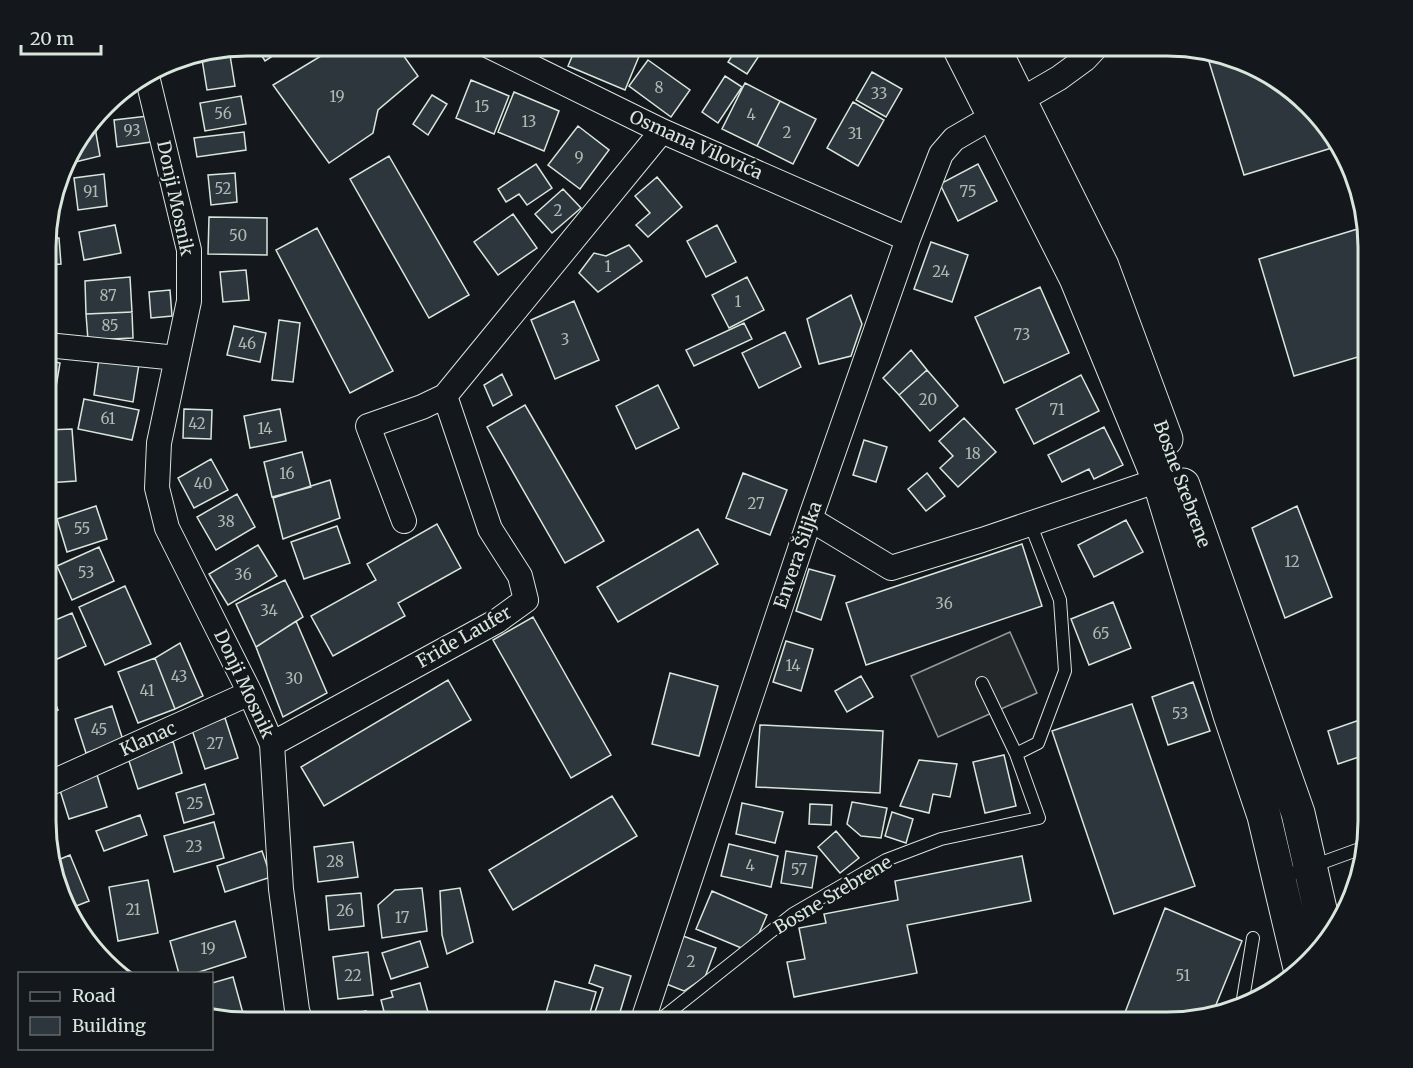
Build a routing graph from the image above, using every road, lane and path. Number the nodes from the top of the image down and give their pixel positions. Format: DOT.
graph roads {
  1 [pos="509,56"];
  2 [pos="966,56"];
  3 [pos="995,56"];
  4 [pos="1088,56"];
  5 [pos="149,83"];
  6 [pos="1007,109"];
  7 [pos="662,131"];
  8 [pos="908,239"];
  9 [pos="56,346"];
  10 [pos="177,358"];
  11 [pos="445,396"];
  12 [pos="1159,480"];
  13 [pos="810,519"];
  14 [pos="404,521"];
  15 [pos="1029,523"];
  16 [pos="982,683"];
  17 [pos="250,693"];
  18 [pos="272,744"];
  19 [pos="1016,754"];
  20 [pos="56,780"];
  21 [pos="1355,850"];
  22 [pos="1311,866"];
  23 [pos="1280,878"];
  24 [pos="1324,928"];
  25 [pos="1253,938"];
  26 [pos="1298,959"];
  27 [pos="1243,996"];
  28 [pos="298,1012"];
  29 [pos="646,1012"];
  30 [pos="670,1012"];
  1 -- 7 [label="street, Osmana Vilovića"];
  2 -- 6 [label="main road, Bosne Srebrene"];
  3 -- 6 [label="main road, Bosne Srebrene"];
  4 -- 6 [label="street, Envera Šiljka"];
  5 -- 10 [label="street, Donji Mosnik"];
  6 -- 8 [label="street, Envera Šiljka"];
  6 -- 12 [label="main road, Bosne Srebrene"];
  6 -- 22 [label="main road, Bosne Srebrene"];
  7 -- 8 [label="street, Osmana Vilovića"];
  7 -- 11 [label="street"];
  8 -- 13 [label="street, Envera Šiljka"];
  9 -- 10 [label="street"];
  10 -- 17 [label="street, Donji Mosnik"];
  11 -- 14 [label="street"];
  11 -- 18 [label="street, Fride Laufer"];
  12 -- 15 [label="street, Bosne Srebrene"];
  12 -- 23 [label="main road, Bosne Srebrene"];
  13 -- 15 [label="street, Bosne Srebrene"];
  13 -- 29 [label="street, Envera Šiljka"];
  15 -- 19 [label="lane"];
  16 -- 19 [label="lane, Bosne Srebrene"];
  17 -- 18 [label="street, Donji Mosnik"];
  17 -- 20 [label="street, Klanac"];
  18 -- 28 [label="street, Donji Mosnik"];
  19 -- 30 [label="lane, Bosne Srebrene"];
  21 -- 22 [label="lane"];
  22 -- 23 [label="lane"];
  22 -- 24 [label="main road, Bosne Srebrene"];
  23 -- 26 [label="main road, Bosne Srebrene"];
  25 -- 27 [label="lane"];
}
